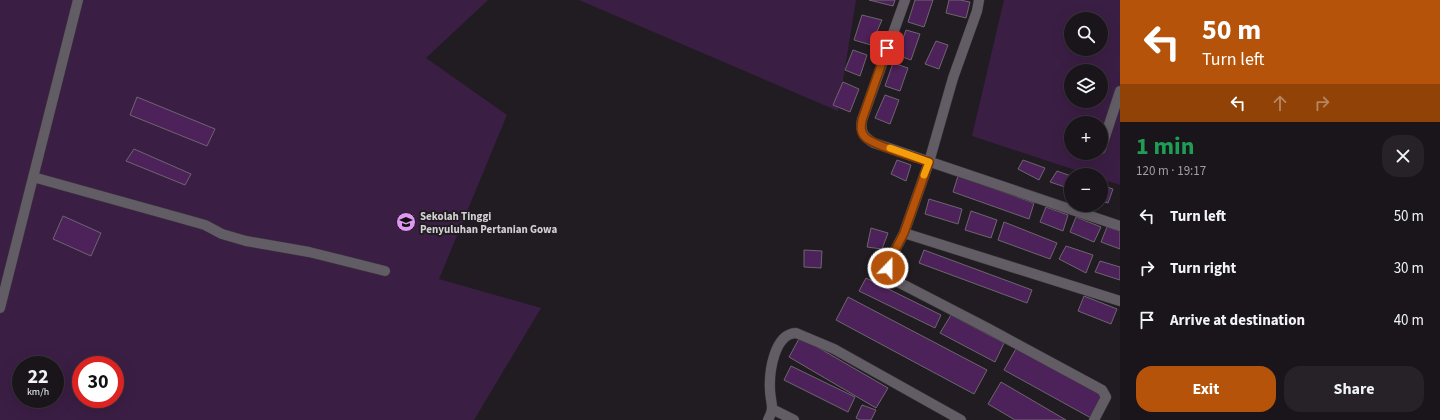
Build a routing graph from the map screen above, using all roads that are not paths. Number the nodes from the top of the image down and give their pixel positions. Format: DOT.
graph roads {
  1 [pos="78,0"];
  2 [pos="905,0"];
  3 [pos="979,0"];
  4 [pos="1120,91"];
  5 [pos="1108,128"];
  6 [pos="929,162"];
  7 [pos="33,177"];
  8 [pos="1120,226"];
  9 [pos="904,233"];
  10 [pos="385,271"];
  11 [pos="1120,301"];
  12 [pos="0,308"];
  13 [pos="772,409"];
  14 [pos="768,420"];
  15 [pos="794,420"];
  16 [pos="961,420"];
  17 [pos="1094,420"];
  1 -- 7 [label="street"];
  2 -- 6 [label="street"];
  3 -- 6 [label="street"];
  4 -- 5 [label="street"];
  6 -- 8 [label="street"];
  6 -- 9 [label="street"];
  7 -- 10 [label="street"];
  7 -- 12 [label="street"];
  9 -- 11 [label="street"];
  9 -- 17 [label="street"];
  13 -- 14 [label="street"];
  13 -- 15 [label="street"];
  13 -- 16 [label="street"];
}
